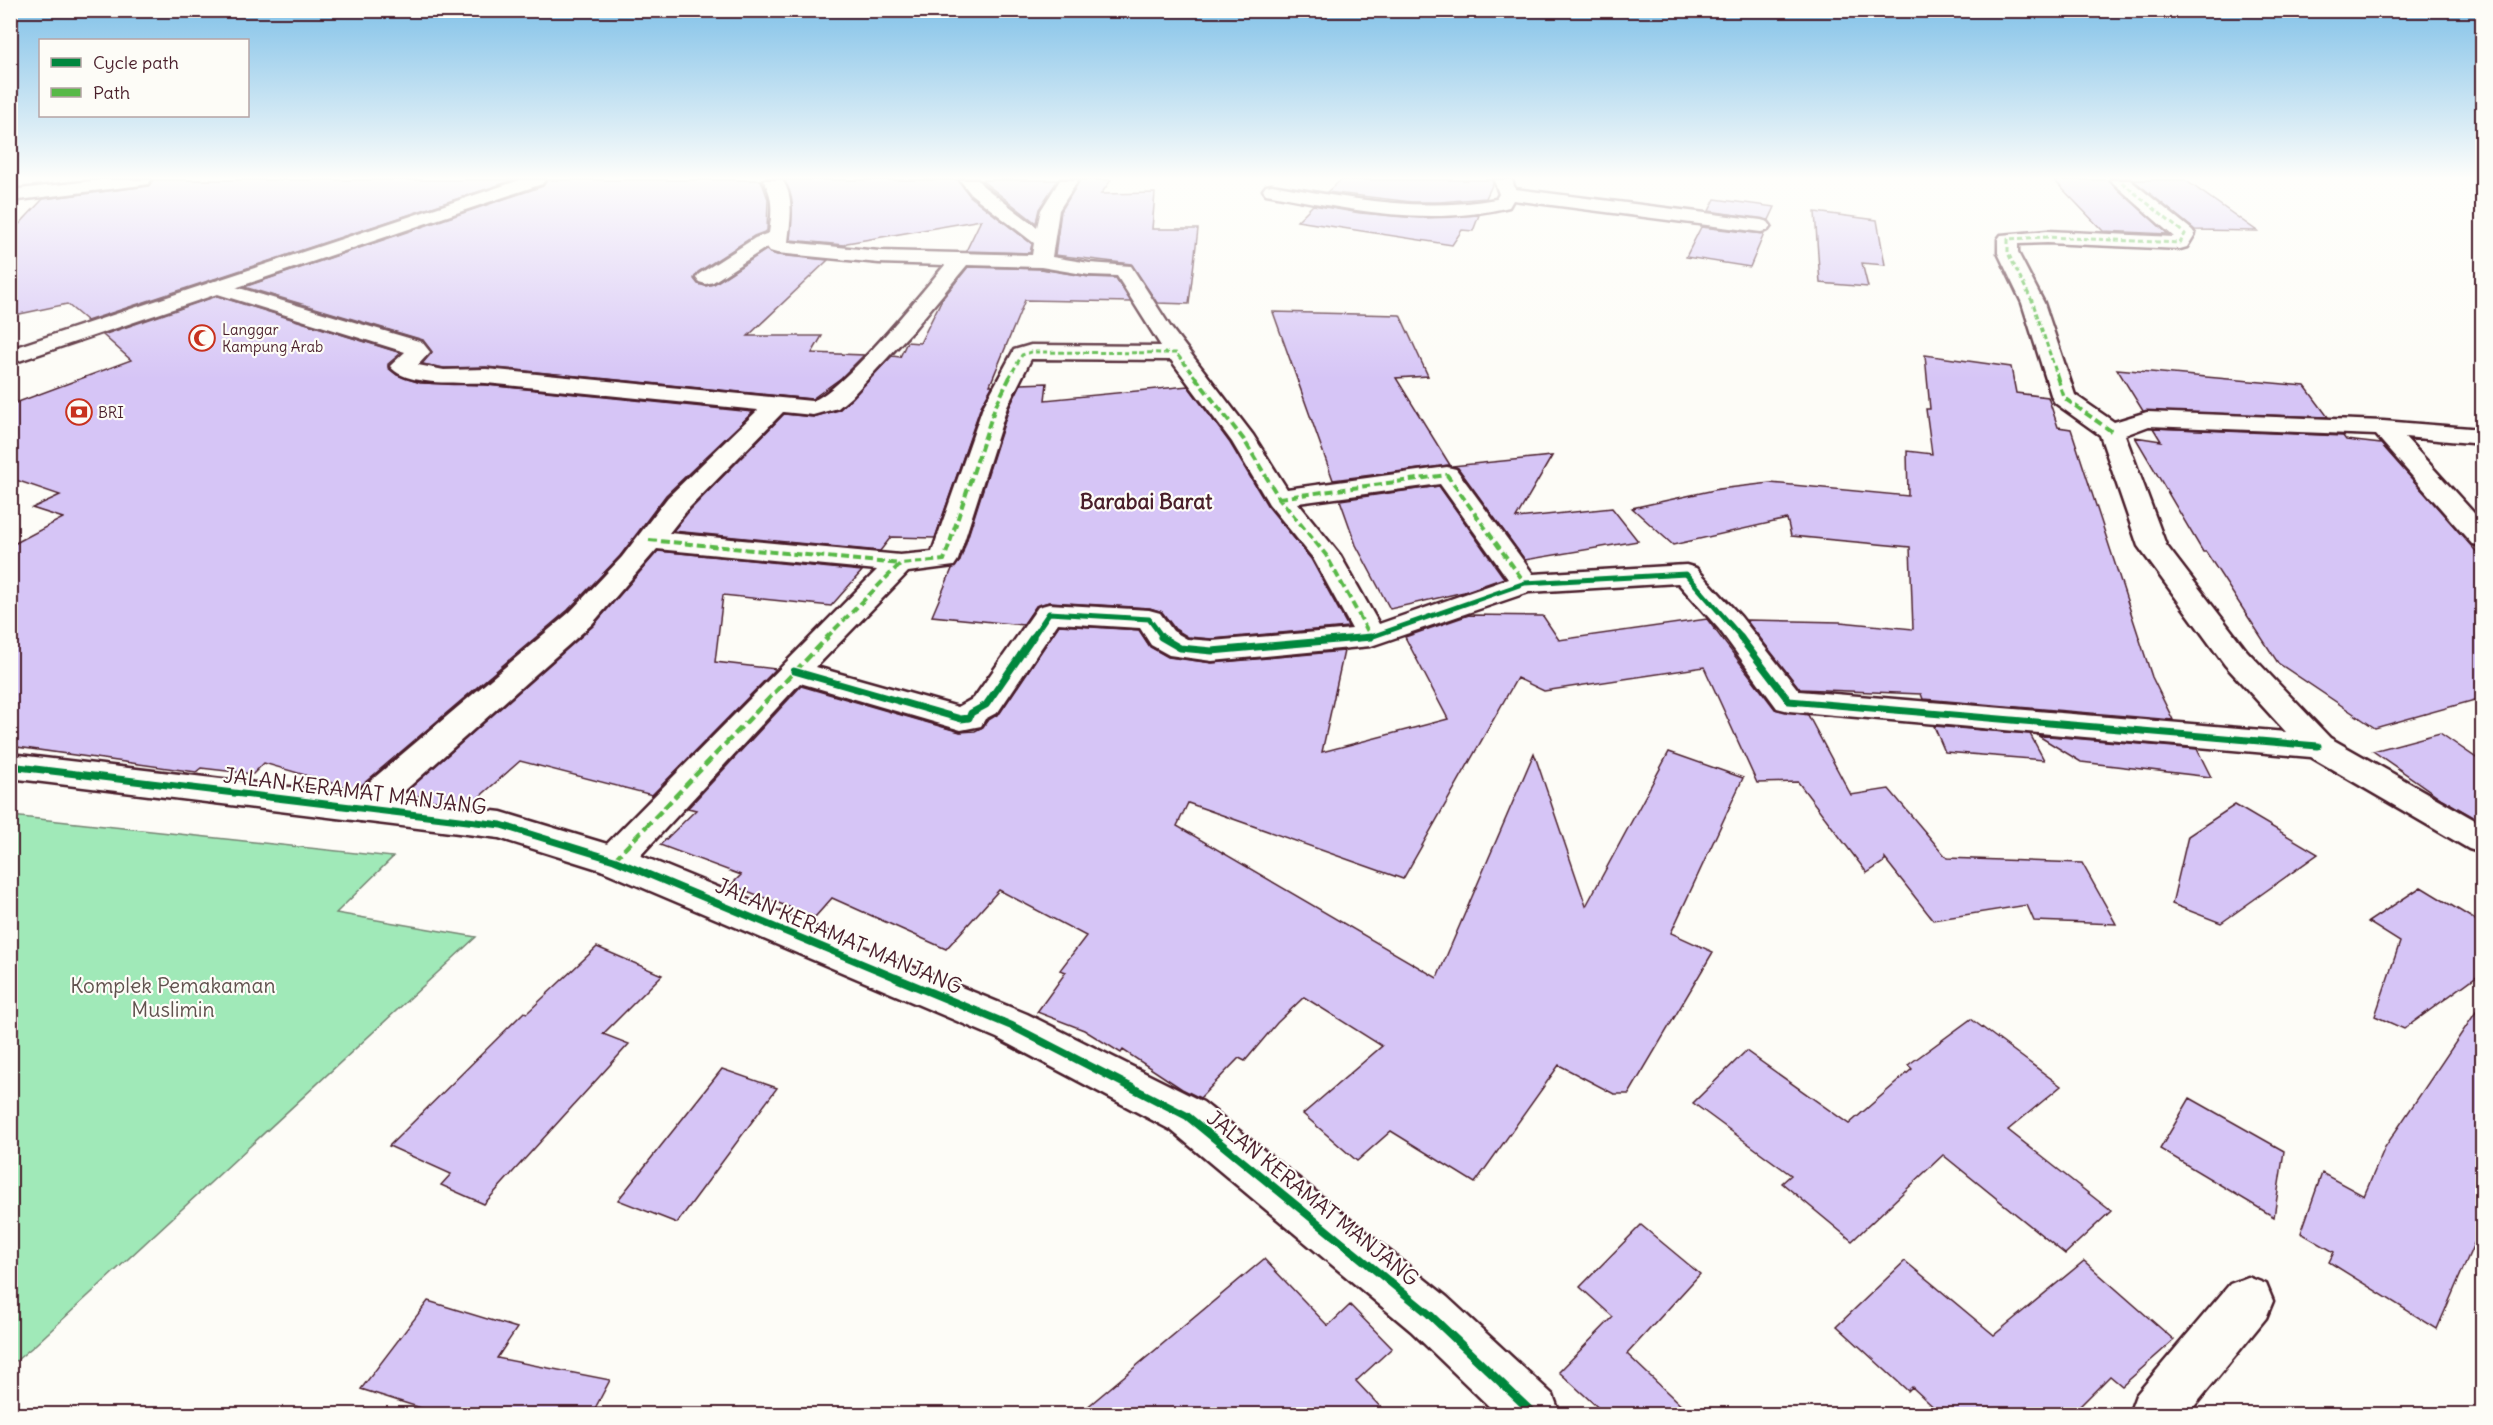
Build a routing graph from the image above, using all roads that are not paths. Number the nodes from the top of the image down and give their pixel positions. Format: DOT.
graph roads {
  1 [pos="336,246"];
  2 [pos="755,246"];
  3 [pos="777,246"];
  4 [pos="1037,246"];
  5 [pos="1043,246"];
  6 [pos="2008,246"];
  7 [pos="1042,251"];
  8 [pos="961,259"];
  9 [pos="706,278"];
  10 [pos="215,287"];
  11 [pos="1176,353"];
  12 [pos="10,357"];
  13 [pos="776,406"];
  14 [pos="2383,428"];
  15 [pos="2110,431"];
  16 [pos="2482,436"];
  17 [pos="1279,498"];
  18 [pos="2482,538"];
  19 [pos="650,540"];
  20 [pos="900,564"];
  21 [pos="1525,583"];
  22 [pos="1371,637"];
  23 [pos="794,671"];
  24 [pos="2318,746"];
  25 [pos="10,766"];
  26 [pos="361,809"];
  27 [pos="2482,840"];
  28 [pos="615,860"];
  29 [pos="2248,1301"];
  30 [pos="1534,1414"];
  31 [pos="2155,1414"];
  1 -- 10 [label="street"];
  2 -- 9 [label="street"];
  3 -- 8 [label="street"];
  4 -- 7 [label="street"];
  5 -- 7 [label="street"];
  6 -- 15 [label="street"];
  7 -- 8 [label="street"];
  7 -- 11 [label="street"];
  8 -- 13 [label="street"];
  10 -- 12 [label="street"];
  10 -- 13 [label="street"];
  11 -- 17 [label="street"];
  11 -- 20 [label="street"];
  13 -- 19 [label="street"];
  14 -- 15 [label="street"];
  14 -- 16 [label="street"];
  14 -- 18 [label="street"];
  15 -- 24 [label="street"];
  17 -- 21 [label="street"];
  17 -- 22 [label="street"];
  19 -- 20 [label="street"];
  19 -- 26 [label="street"];
  20 -- 23 [label="street"];
  21 -- 22 [label="street"];
  21 -- 24 [label="street"];
  22 -- 23 [label="street"];
  23 -- 28 [label="street"];
  24 -- 27 [label="street"];
  25 -- 26 [label="street, JALAN KERAMAT MANJANG"];
  26 -- 28 [label="street, JALAN KERAMAT MANJANG"];
  28 -- 30 [label="street, JALAN KERAMAT MANJANG"];
  29 -- 31 [label="street"];
}
